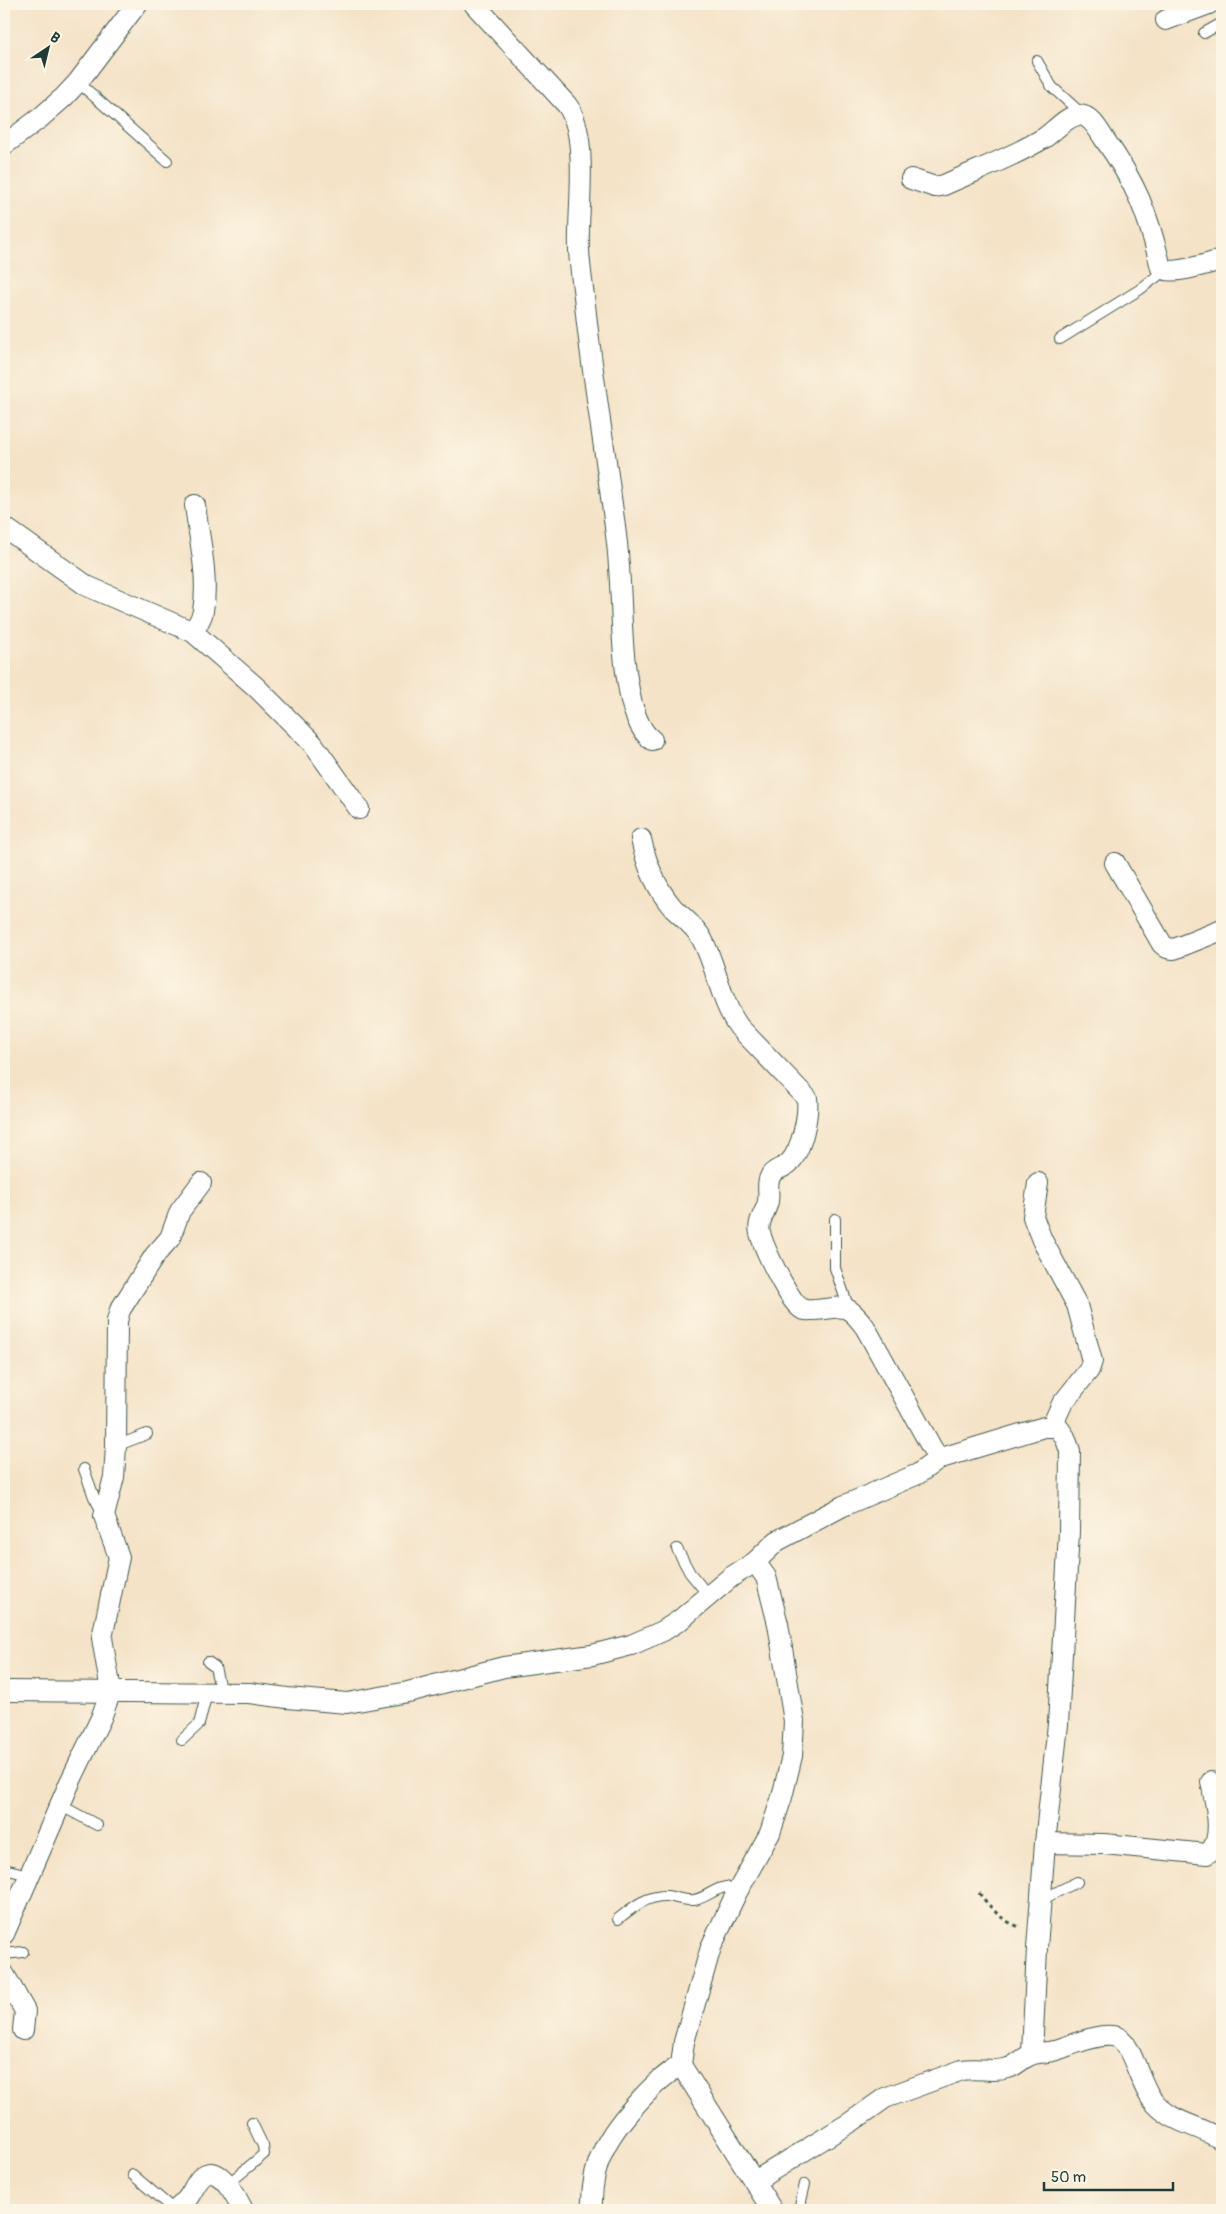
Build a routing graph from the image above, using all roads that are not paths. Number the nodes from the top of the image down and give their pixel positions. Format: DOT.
graph roads {
  1 [pos="137,4"];
  2 [pos="474,4"];
  3 [pos="1209,4"];
  4 [pos="1166,20"];
  5 [pos="1222,23"];
  6 [pos="1204,33"];
  7 [pos="1037,61"];
  8 [pos="78,82"];
  9 [pos="1083,116"];
  10 [pos="4,145"];
  11 [pos="167,161"];
  12 [pos="911,179"];
  13 [pos="1222,260"];
  14 [pos="1164,271"];
  15 [pos="1060,339"];
  16 [pos="195,504"];
  17 [pos="4,527"];
  18 [pos="193,632"];
  19 [pos="652,740"];
  20 [pos="359,809"];
  21 [pos="641,839"];
  22 [pos="1116,863"];
  23 [pos="1222,930"];
  24 [pos="1038,1182"];
  25 [pos="200,1183"];
  26 [pos="835,1219"];
  27 [pos="849,1309"];
  28 [pos="1052,1426"];
  29 [pos="147,1434"];
  30 [pos="116,1446"];
  31 [pos="938,1459"];
  32 [pos="84,1469"];
  33 [pos="104,1516"];
  34 [pos="678,1549"];
  35 [pos="755,1562"];
  36 [pos="709,1596"];
  37 [pos="208,1662"];
  38 [pos="4,1691"];
  39 [pos="111,1691"];
  40 [pos="214,1693"];
  41 [pos="182,1740"];
  42 [pos="1211,1782"];
  43 [pos="60,1805"];
  44 [pos="97,1825"];
  45 [pos="1045,1843"];
  46 [pos="4,1869"];
  47 [pos="29,1875"];
  48 [pos="1077,1882"];
  49 [pos="736,1894"];
  50 [pos="1041,1900"];
  51 [pos="618,1919"];
  52 [pos="4,1934"];
  53 [pos="23,1952"];
  54 [pos="4,1954"];
  55 [pos="4,1974"];
  56 [pos="23,2030"];
  57 [pos="1032,2054"];
  58 [pos="681,2065"];
  59 [pos="252,2123"];
  60 [pos="1222,2140"];
  61 [pos="133,2176"];
  62 [pos="755,2181"];
  63 [pos="228,2184"];
  64 [pos="805,2184"];
  65 [pos="175,2210"];
  66 [pos="243,2210"];
  67 [pos="592,2210"];
  68 [pos="772,2210"];
  69 [pos="799,2210"];
  1 -- 8 [label="street"];
  2 -- 19 [label="street"];
  3 -- 4 [label="street"];
  5 -- 6 [label="lane"];
  7 -- 9 [label="lane"];
  8 -- 10 [label="street"];
  8 -- 11 [label="lane"];
  9 -- 12 [label="street"];
  9 -- 14 [label="street"];
  13 -- 14 [label="street"];
  14 -- 15 [label="lane"];
  16 -- 18 [label="street"];
  17 -- 18 [label="street"];
  18 -- 20 [label="street"];
  21 -- 27 [label="street"];
  22 -- 23 [label="street"];
  24 -- 28 [label="street"];
  25 -- 30 [label="street"];
  26 -- 27 [label="lane"];
  27 -- 31 [label="street"];
  28 -- 31 [label="street"];
  28 -- 45 [label="street"];
  29 -- 30 [label="lane"];
  30 -- 33 [label="street"];
  31 -- 35 [label="street"];
  32 -- 33 [label="lane"];
  33 -- 39 [label="street"];
  34 -- 36 [label="lane"];
  35 -- 36 [label="street"];
  35 -- 49 [label="street"];
  36 -- 40 [label="street"];
  37 -- 40 [label="lane"];
  38 -- 39 [label="street"];
  39 -- 40 [label="street"];
  39 -- 43 [label="street"];
  40 -- 41 [label="lane"];
  42 -- 45 [label="street"];
  43 -- 44 [label="lane"];
  43 -- 47 [label="street"];
  45 -- 50 [label="street"];
  46 -- 47 [label="lane"];
  47 -- 52 [label="street"];
  48 -- 50 [label="lane"];
  49 -- 51 [label="lane"];
  49 -- 58 [label="street"];
  50 -- 57 [label="street"];
  53 -- 54 [label="lane"];
  55 -- 56 [label="street"];
  57 -- 60 [label="street"];
  57 -- 62 [label="street"];
  58 -- 62 [label="street"];
  58 -- 67 [label="street"];
  59 -- 63 [label="lane"];
  61 -- 65 [label="lane"];
  62 -- 68 [label="street"];
  63 -- 65 [label="street"];
  63 -- 66 [label="street"];
  64 -- 69 [label="lane"];
}
